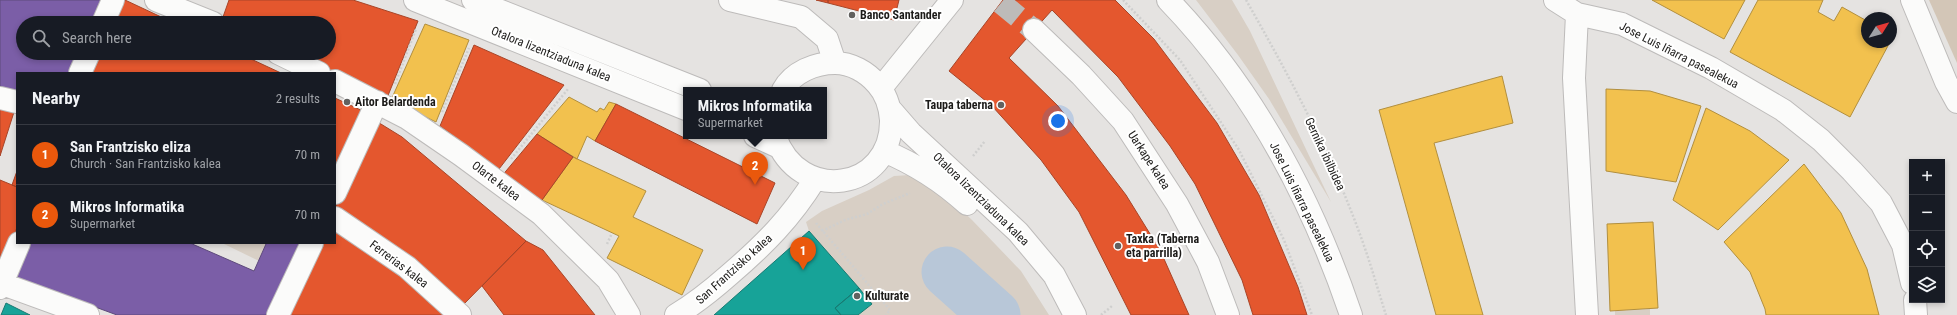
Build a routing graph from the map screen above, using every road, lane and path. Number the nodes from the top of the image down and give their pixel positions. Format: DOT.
graph roads {
  1 [pos="113,0"];
  2 [pos="156,0"];
  3 [pos="415,0"];
  4 [pos="473,0"];
  5 [pos="730,0"];
  6 [pos="952,0"];
  7 [pos="1123,0"];
  8 [pos="1168,0"];
  9 [pos="1246,0"];
  10 [pos="1555,0"];
  11 [pos="1912,0"];
  12 [pos="1577,14"];
  13 [pos="106,16"];
  14 [pos="196,16"];
  15 [pos="418,25"];
  16 [pos="1034,30"];
  17 [pos="470,45"];
  18 [pos="86,60"];
  19 [pos="292,60"];
  20 [pos="835,63"];
  21 [pos="80,72"];
  22 [pos="317,72"];
  23 [pos="336,82"];
  24 [pos="570,87"];
  25 [pos="692,87"];
  26 [pos="786,87"];
  27 [pos="881,88"];
  28 [pos="0,98"];
  29 [pos="16,102"];
  30 [pos="1957,102"];
  31 [pos="381,104"];
  32 [pos="683,108"];
  33 [pos="890,110"];
  34 [pos="433,135"];
  35 [pos="777,141"];
  36 [pos="884,151"];
  37 [pos="815,179"];
  38 [pos="494,180"];
  39 [pos="336,191"];
  40 [pos="799,206"];
  41 [pos="336,219"];
  42 [pos="19,244"];
  43 [pos="312,244"];
  44 [pos="1909,270"];
  45 [pos="1,285"];
  46 [pos="1915,303"];
  47 [pos="1112,306"];
  48 [pos="88,315"];
  49 [pos="278,315"];
  50 [pos="460,315"];
  51 [pos="629,315"];
  52 [pos="676,315"];
  53 [pos="886,315"];
  54 [pos="1060,315"];
  55 [pos="1075,315"];
  56 [pos="1101,315"];
  57 [pos="1228,315"];
  58 [pos="1312,315"];
  59 [pos="1350,315"];
  60 [pos="1386,315"];
  61 [pos="1587,315"];
  62 [pos="1916,315"];
  1 -- 13 [label="street"];
  2 -- 14 [label="street"];
  3 -- 32 [label="street, Otalora lizentziaduna kalea"];
  4 -- 25 [label="street, Otalora lizentziaduna kalea"];
  5 -- 20 [label="street"];
  6 -- 27 [label="street"];
  7 -- 58 [label="path"];
  8 -- 59 [label="street, Jose Luis Iñarra pasealekua"];
  9 -- 60 [label="path, Gernika ibilbidea"];
  10 -- 12 [label="street, Jose Luis Iñarra pasealekua"];
  11 -- 30 [label="street"];
  12 -- 44 [label="street, Jose Luis Iñarra pasealekua"];
  12 -- 61 [label="street"];
  15 -- 31 [label="path"];
  16 -- 57 [label="street, Uarkape kalea"];
  17 -- 34 [label="path"];
  18 -- 21 [label="street"];
  19 -- 22 [label="street"];
  20 -- 26 [label="street"];
  20 -- 27 [label="street"];
  23 -- 31 [label="street, Olarte kalea"];
  24 -- 38 [label="path"];
  27 -- 33 [label="street"];
  28 -- 29 [label="street"];
  31 -- 34 [label="street, Olarte kalea"];
  31 -- 39 [label="street"];
  33 -- 36 [label="street"];
  33 -- 55 [label="street, Otalora lizentziaduna kalea"];
  34 -- 38 [label="street, Olarte kalea"];
  35 -- 37 [label="street"];
  36 -- 37 [label="street"];
  36 -- 54 [label="street, Otalora lizentziaduna kalea"];
  37 -- 40 [label="street, San Frantzisko kalea"];
  38 -- 51 [label="street, Olarte kalea"];
  40 -- 52 [label="street, San Frantzisko kalea"];
  40 -- 53 [label="path"];
  41 -- 50 [label="street, Ferrerias kalea"];
  42 -- 45 [label="street"];
  43 -- 49 [label="street"];
  45 -- 48 [label="street"];
  46 -- 62 [label="street"];
  47 -- 56 [label="path"];
}
